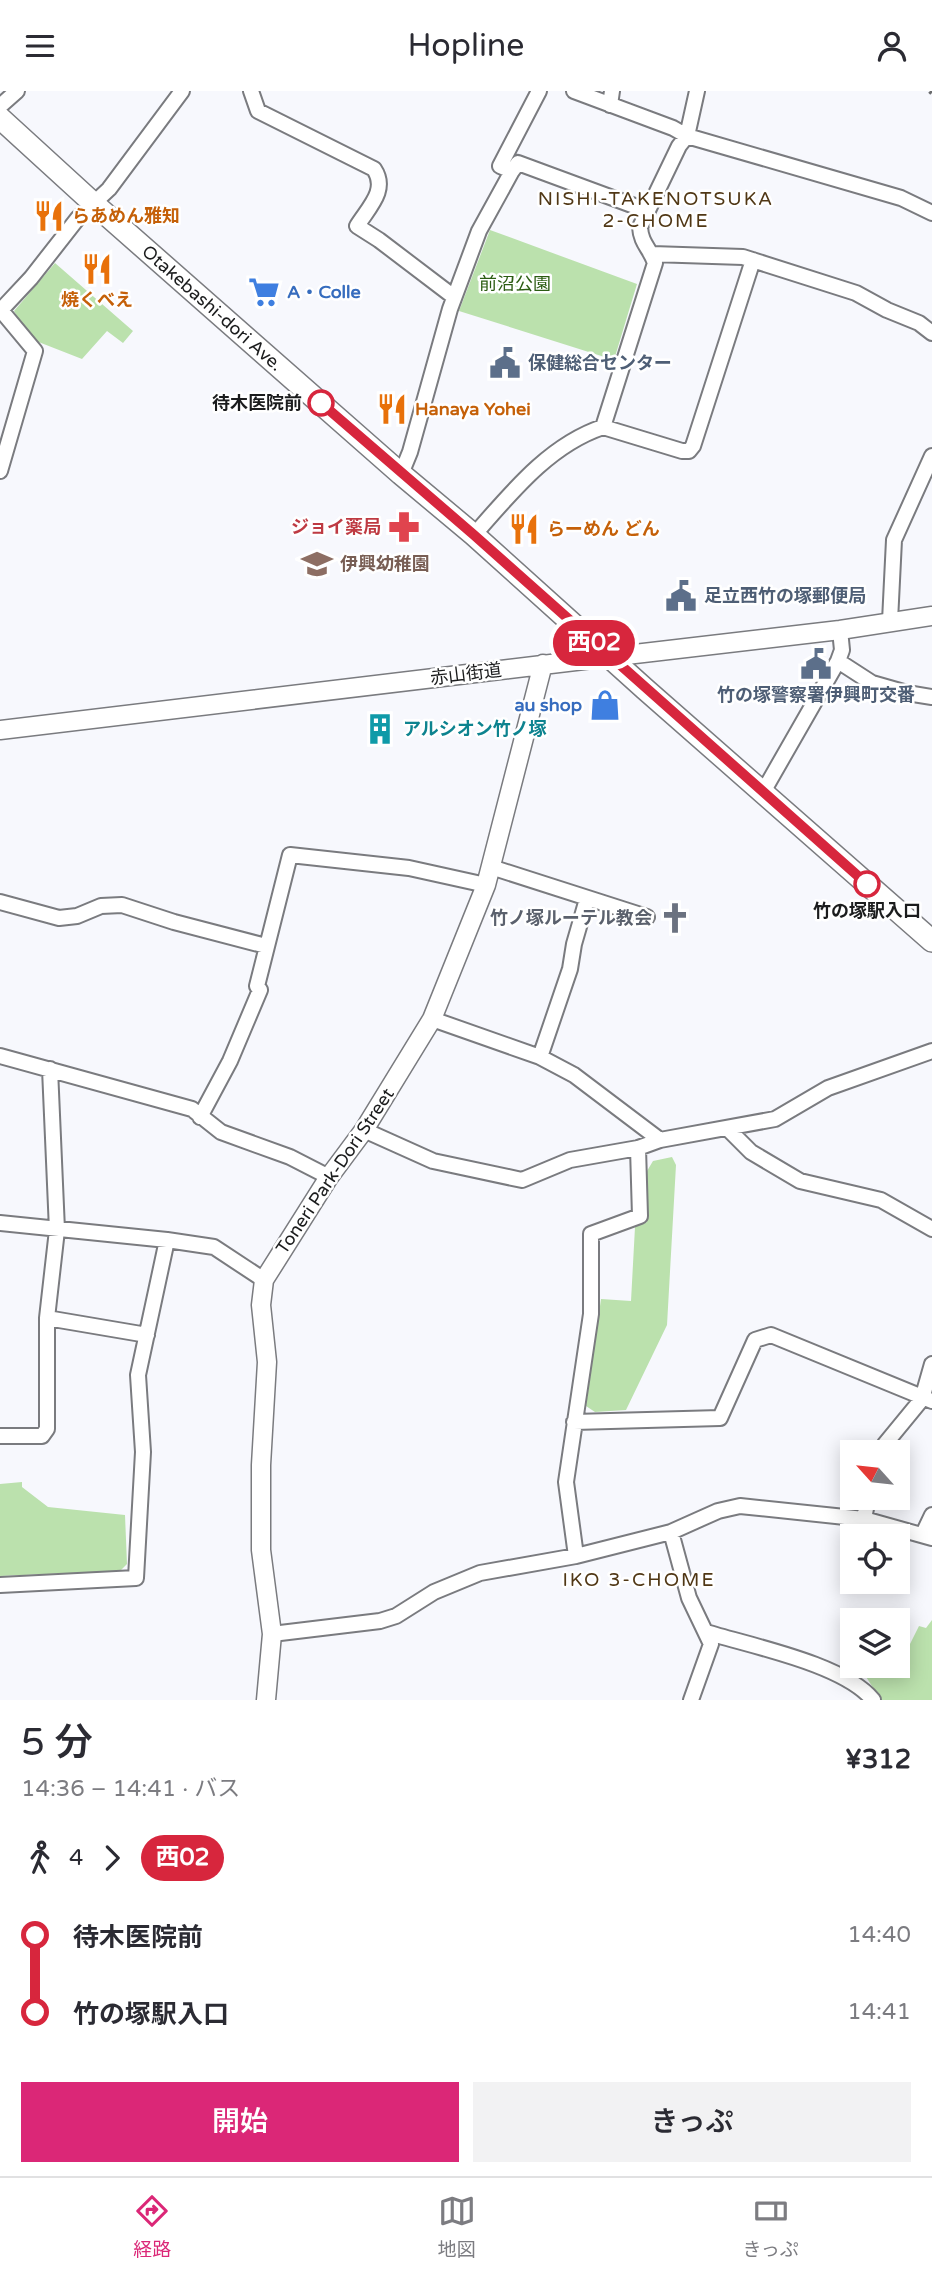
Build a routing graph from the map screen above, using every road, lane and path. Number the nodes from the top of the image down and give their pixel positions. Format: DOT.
graph roads {
  1 [pos="17,91"];
  2 [pos="182,91"];
  3 [pos="251,91"];
  4 [pos="539,91"];
  5 [pos="574,91"];
  6 [pos="697,91"];
  7 [pos="611,98"];
  8 [pos="0,106"];
  9 [pos="0,118"];
  10 [pos="687,136"];
  11 [pos="512,171"];
  12 [pos="93,204"];
  13 [pos="648,211"];
  14 [pos="932,213"];
  15 [pos="652,254"];
  16 [pos="753,260"];
  17 [pos="454,297"];
  18 [pos="1,310"];
  19 [pos="932,333"];
  20 [pos="603,427"];
  21 [pos="2,455"];
  22 [pos="932,456"];
  23 [pos="0,471"];
  24 [pos="401,474"];
  25 [pos="474,535"];
  26 [pos="932,616"];
  27 [pos="890,621"];
  28 [pos="840,630"];
  29 [pos="608,657"];
  30 [pos="838,661"];
  31 [pos="543,664"];
  32 [pos="932,697"];
  33 [pos="0,730"];
  34 [pos="763,792"];
  35 [pos="491,867"];
  36 [pos="486,885"];
  37 [pos="587,899"];
  38 [pos="0,902"];
  39 [pos="647,917"];
  40 [pos="932,941"];
  41 [pos="266,946"];
  42 [pos="432,1019"];
  43 [pos="932,1051"];
  44 [pos="0,1056"];
  45 [pos="540,1057"];
  46 [pos="50,1069"];
  47 [pos="200,1117"];
  48 [pos="728,1129"];
  49 [pos="364,1130"];
  50 [pos="660,1140"];
  51 [pos="638,1148"];
  52 [pos="329,1177"];
  53 [pos="0,1223"];
  54 [pos="932,1229"];
  55 [pos="57,1230"];
  56 [pos="167,1240"];
  57 [pos="264,1280"];
  58 [pos="47,1318"];
  59 [pos="147,1335"];
  60 [pos="932,1364"];
  61 [pos="927,1400"];
  62 [pos="574,1422"];
  63 [pos="0,1436"];
  64 [pos="889,1440"];
  65 [pos="866,1510"];
  66 [pos="932,1515"];
  67 [pos="864,1519"];
  68 [pos="671,1532"];
  69 [pos="928,1536"];
  70 [pos="576,1556"];
  71 [pos="0,1585"];
  72 [pos="706,1632"];
  73 [pos="272,1634"];
  74 [pos="266,1700"];
  75 [pos="691,1700"];
  76 [pos="873,1700"];
  1 -- 8 [label="street"];
  2 -- 12 [label="street"];
  3 -- 17 [label="street"];
  4 -- 11 [label="street"];
  5 -- 7 [label="street"];
  6 -- 10 [label="street"];
  7 -- 10 [label="street"];
  9 -- 12 [label="main road, Otakebashi-dori Ave."];
  10 -- 13 [label="street"];
  10 -- 14 [label="street"];
  11 -- 13 [label="street"];
  11 -- 17 [label="street"];
  12 -- 18 [label="street"];
  12 -- 24 [label="main road, Otakebashi-dori Ave."];
  13 -- 15 [label="street"];
  15 -- 16 [label="street"];
  15 -- 20 [label="street"];
  16 -- 19 [label="street"];
  16 -- 20 [label="street"];
  17 -- 24 [label="street"];
  18 -- 21 [label="street"];
  20 -- 25 [label="street"];
  21 -- 23 [label="street"];
  22 -- 27 [label="street"];
  24 -- 25 [label="main road, Otakebashi-dori Ave."];
  25 -- 29 [label="main road, Otakebashi-dori Ave."];
  26 -- 27 [label="street, 赤山街道"];
  27 -- 28 [label="street, 赤山街道"];
  28 -- 29 [label="street, 赤山街道"];
  28 -- 30 [label="street"];
  29 -- 31 [label="street, 赤山街道"];
  29 -- 34 [label="main road, Otakebashi-dori Ave."];
  30 -- 32 [label="street"];
  30 -- 34 [label="street"];
  31 -- 33 [label="street, 赤山街道"];
  31 -- 35 [label="street, Toneri Park-Dori Street"];
  34 -- 40 [label="main road, Otakebashi-dori Ave."];
  35 -- 36 [label="street, Toneri Park-Dori Street"];
  35 -- 37 [label="street"];
  36 -- 41 [label="street"];
  36 -- 42 [label="street, Toneri Park-Dori Street"];
  37 -- 39 [label="street"];
  37 -- 45 [label="street"];
  38 -- 41 [label="street"];
  41 -- 47 [label="street"];
  42 -- 45 [label="street"];
  42 -- 49 [label="street, Toneri Park-Dori Street"];
  43 -- 48 [label="street"];
  44 -- 46 [label="street"];
  45 -- 50 [label="street"];
  46 -- 47 [label="street"];
  46 -- 55 [label="street"];
  47 -- 52 [label="street"];
  48 -- 50 [label="street"];
  48 -- 54 [label="street"];
  49 -- 51 [label="street"];
  49 -- 52 [label="street, Toneri Park-Dori Street"];
  50 -- 51 [label="street"];
  51 -- 62 [label="street"];
  52 -- 57 [label="street, Toneri Park-Dori Street"];
  53 -- 55 [label="street"];
  55 -- 56 [label="street"];
  55 -- 58 [label="street"];
  56 -- 57 [label="street"];
  56 -- 59 [label="street"];
  57 -- 73 [label="street, Toneri Park-Dori Street"];
  58 -- 59 [label="street"];
  58 -- 63 [label="street"];
  59 -- 71 [label="street"];
  60 -- 61 [label="street"];
  61 -- 62 [label="street"];
  61 -- 64 [label="street"];
  62 -- 70 [label="street"];
  65 -- 67 [label="street"];
  66 -- 69 [label="street"];
  67 -- 68 [label="street"];
  67 -- 69 [label="street"];
  68 -- 70 [label="street"];
  68 -- 72 [label="street"];
  70 -- 73 [label="street"];
  72 -- 75 [label="street"];
  72 -- 76 [label="street"];
  73 -- 74 [label="street, Toneri Park-Dori Street"];
}
